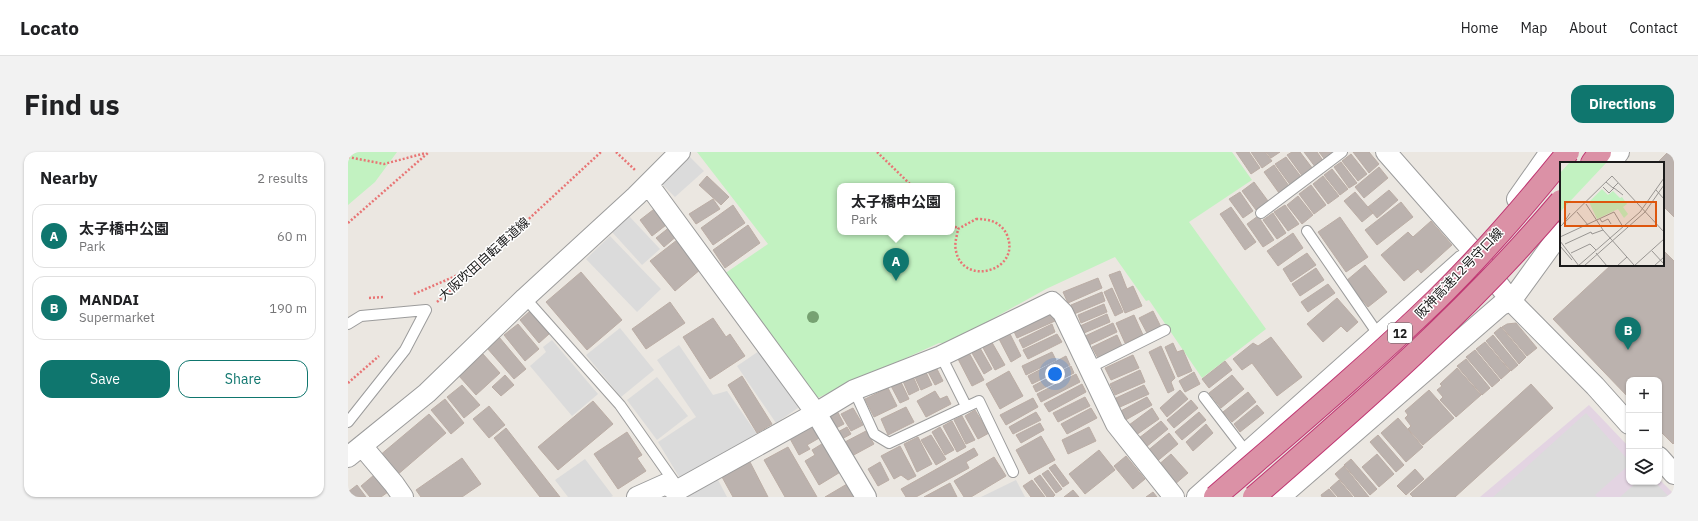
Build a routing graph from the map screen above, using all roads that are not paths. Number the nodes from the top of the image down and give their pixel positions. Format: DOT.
graph roads {
  1 [pos="680,152"];
  2 [pos="1342,152"];
  3 [pos="1386,152"];
  4 [pos="1550,152"];
  5 [pos="1568,152"];
  6 [pos="1600,152"];
  7 [pos="1619,152"];
  8 [pos="1593,162"];
  9 [pos="1612,162"];
  10 [pos="648,184"];
  11 [pos="1560,202"];
  12 [pos="1261,213"];
  13 [pos="1307,231"];
  14 [pos="1560,233"];
  15 [pos="1473,251"];
  16 [pos="524,298"];
  17 [pos="1511,301"];
  18 [pos="348,324"];
  19 [pos="1164,330"];
  20 [pos="1378,334"];
  21 [pos="941,356"];
  22 [pos="1089,368"];
  23 [pos="854,390"];
  24 [pos="1204,397"];
  25 [pos="966,406"];
  26 [pos="816,413"];
  27 [pos="1626,421"];
  28 [pos="348,422"];
  29 [pos="355,452"];
  30 [pos="1247,453"];
  31 [pos="1662,460"];
  32 [pos="1013,472"];
  33 [pos="1674,474"];
  34 [pos="679,489"];
  35 [pos="402,497"];
  36 [pos="637,497"];
  37 [pos="866,497"];
  38 [pos="1174,497"];
  39 [pos="1197,497"];
  40 [pos="1215,497"];
  41 [pos="1254,497"];
  42 [pos="1280,497"];
  1 -- 10 [label="street"];
  2 -- 12 [label="lane"];
  3 -- 15 [label="street"];
  4 -- 15 [label="street"];
  5 -- 40 [label="highway, 阪神高速12号守口線 / 12, bridge"];
  6 -- 8 [label="highway"];
  7 -- 9 [label="street"];
  10 -- 16 [label="street"];
  10 -- 26 [label="street"];
  11 -- 41 [label="highway, 阪神高速12号守口線, bridge"];
  13 -- 20 [label="lane"];
  14 -- 17 [label="street"];
  15 -- 17 [label="street"];
  15 -- 20 [label="street"];
  16 -- 29 [label="street"];
  16 -- 34 [label="lane"];
  17 -- 27 [label="street"];
  17 -- 42 [label="street"];
  18 -- 28 [label="lane, 大阪吹田自転車道線"];
  19 -- 22 [label="lane"];
  20 -- 30 [label="street"];
  21 -- 22 [label="street"];
  21 -- 23 [label="street"];
  21 -- 25 [label="lane"];
  22 -- 38 [label="street"];
  23 -- 25 [label="lane"];
  23 -- 26 [label="street"];
  24 -- 30 [label="lane"];
  25 -- 32 [label="lane"];
  26 -- 34 [label="street"];
  26 -- 37 [label="street"];
  29 -- 35 [label="street"];
  30 -- 39 [label="street"];
  31 -- 33 [label="street"];
  34 -- 36 [label="street"];
}
